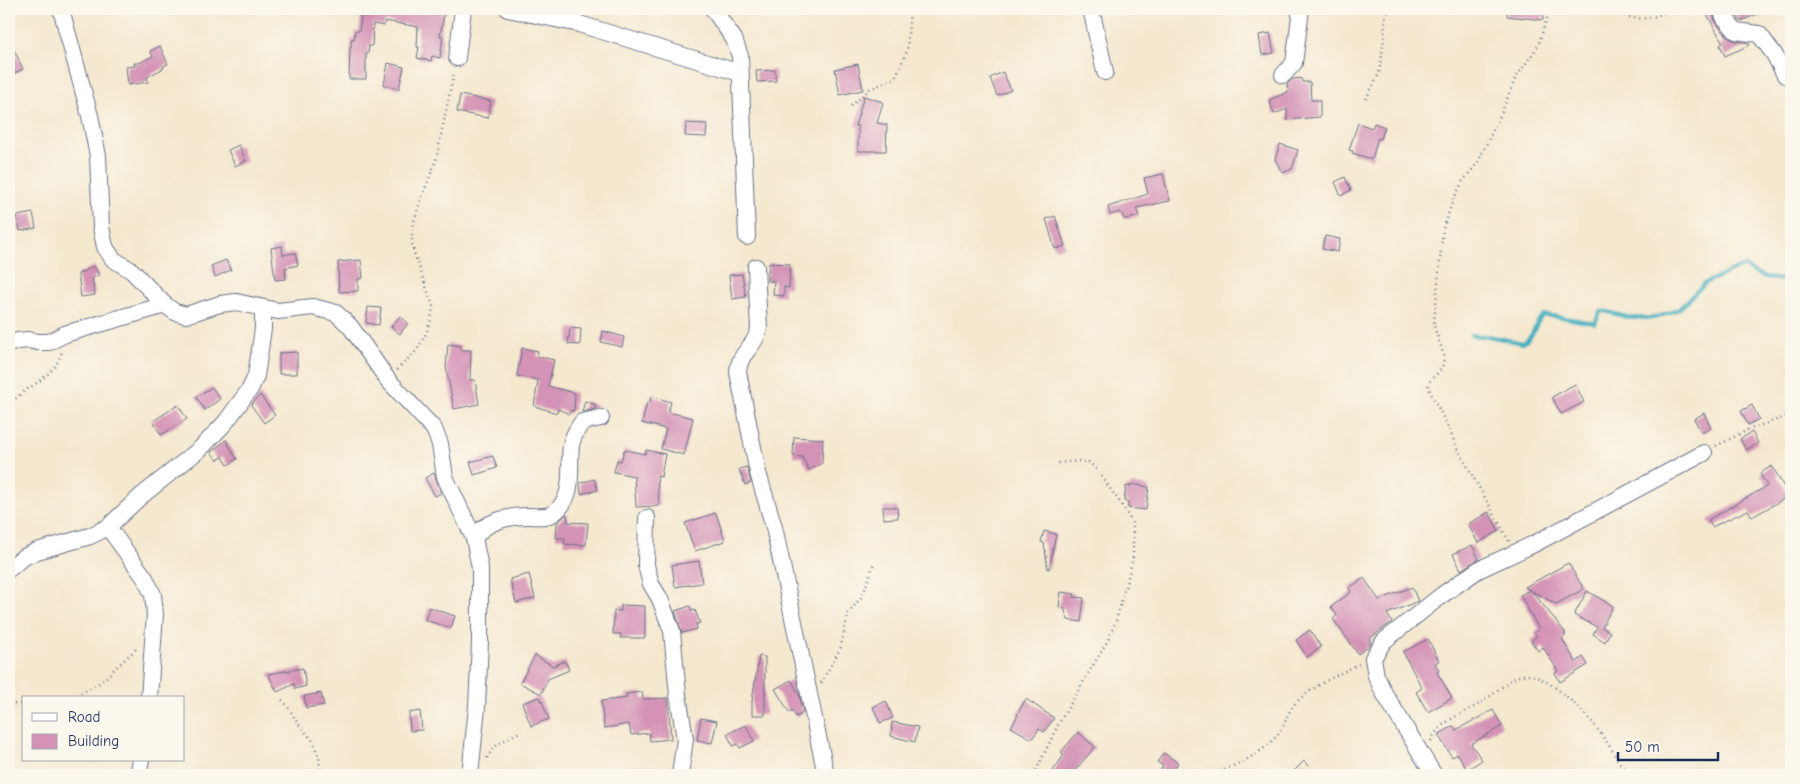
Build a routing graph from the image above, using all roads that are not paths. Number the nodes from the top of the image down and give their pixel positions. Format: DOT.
graph roads {
  1 [pos="61,9"];
  2 [pos="463,9"];
  3 [pos="508,9"];
  4 [pos="713,9"];
  5 [pos="1091,9"];
  6 [pos="1302,9"];
  7 [pos="1721,9"];
  8 [pos="456,58"];
  9 [pos="1105,72"];
  10 [pos="740,73"];
  11 [pos="1283,75"];
  12 [pos="1784,75"];
  13 [pos="747,238"];
  14 [pos="756,267"];
  15 [pos="165,305"];
  16 [pos="263,308"];
  17 [pos="9,344"];
  18 [pos="600,418"];
  19 [pos="1704,453"];
  20 [pos="647,518"];
  21 [pos="108,527"];
  22 [pos="474,538"];
  23 [pos="9,567"];
  24 [pos="149,696"];
  25 [pos="141,762"];
  26 [pos="138,775"];
  27 [pos="470,775"];
  28 [pos="680,775"];
  29 [pos="826,775"];
  30 [pos="1434,775"];
  1 -- 15 [label="street"];
  2 -- 8 [label="street"];
  3 -- 10 [label="street"];
  4 -- 10 [label="street"];
  5 -- 9 [label="street"];
  6 -- 11 [label="street"];
  7 -- 12 [label="street"];
  10 -- 13 [label="street"];
  14 -- 29 [label="street"];
  15 -- 16 [label="street"];
  15 -- 17 [label="street"];
  16 -- 21 [label="street"];
  16 -- 22 [label="street"];
  18 -- 22 [label="street"];
  19 -- 30 [label="street"];
  20 -- 28 [label="street"];
  21 -- 23 [label="street"];
  21 -- 24 [label="street"];
  22 -- 27 [label="street"];
  25 -- 26 [label="street"];
}
